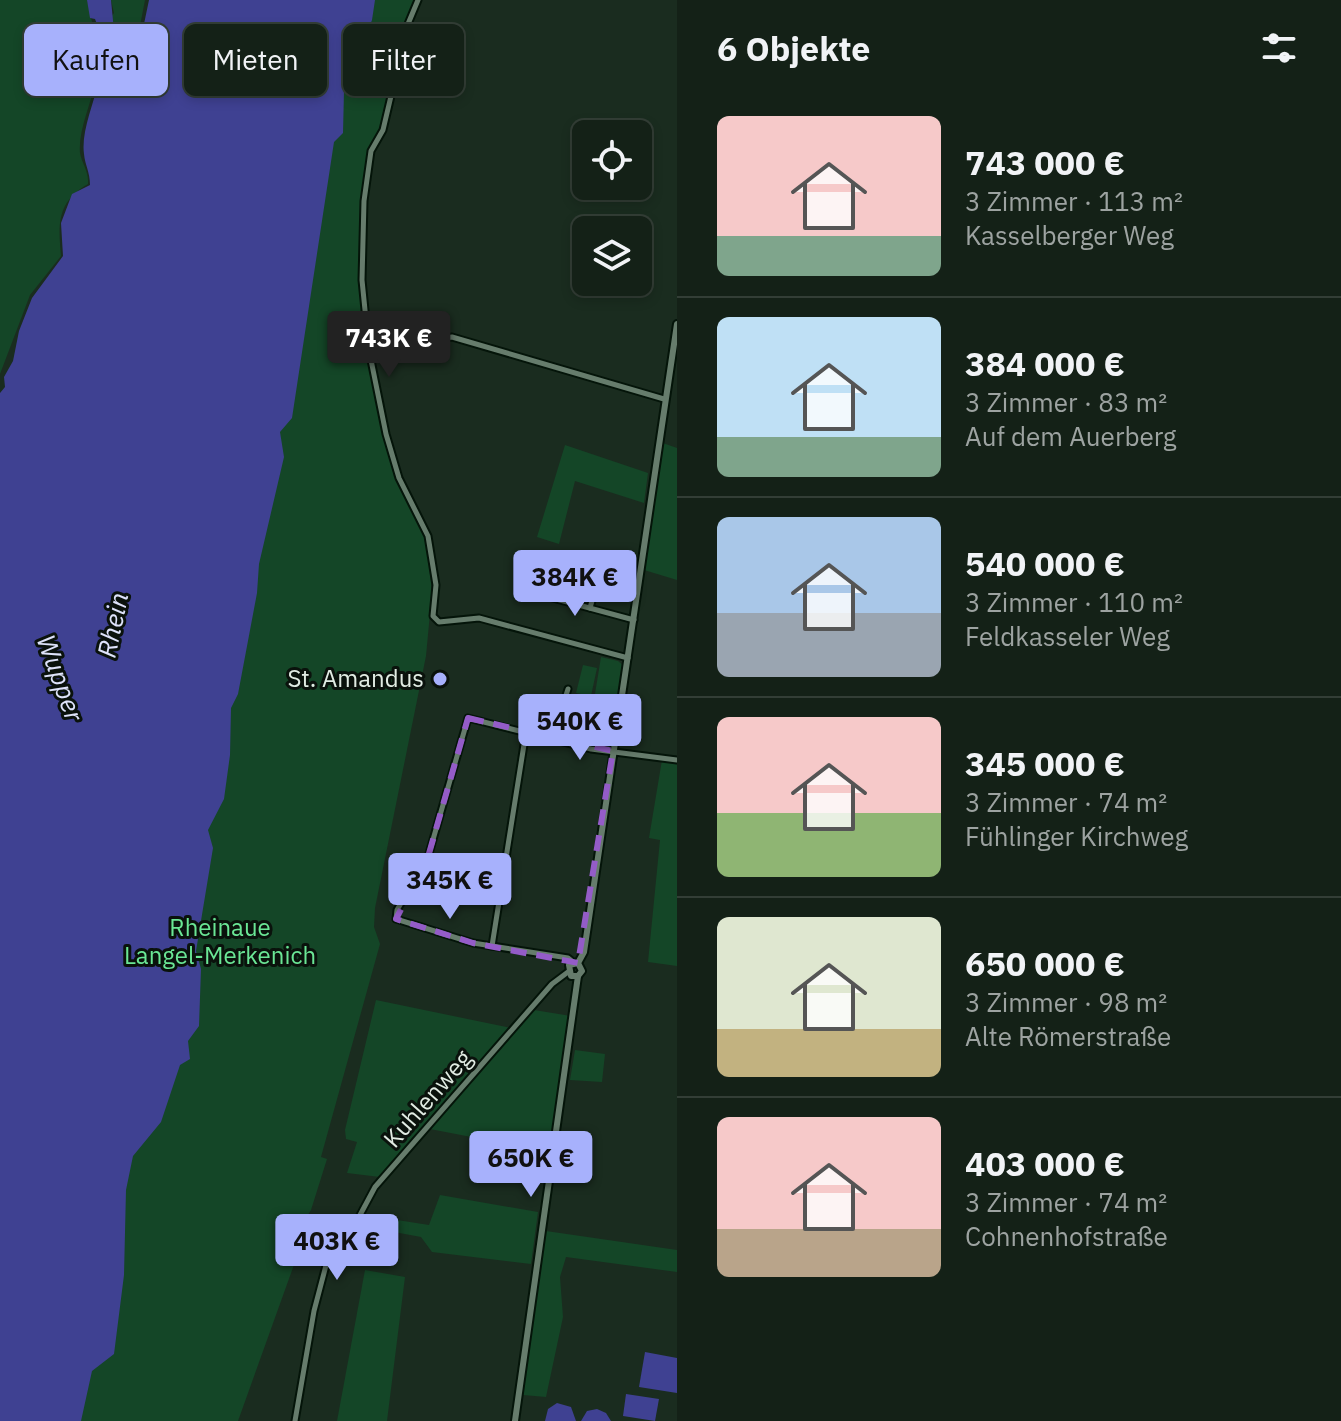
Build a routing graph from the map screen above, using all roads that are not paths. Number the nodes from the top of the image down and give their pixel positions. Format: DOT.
graph roads {
  1 [pos="418,0"];
  2 [pos="677,324"];
  3 [pos="369,350"];
  4 [pos="664,399"];
  5 [pos="523,590"];
  6 [pos="545,595"];
  7 [pos="590,608"];
  8 [pos="634,620"];
  9 [pos="628,658"];
  10 [pos="568,689"];
  11 [pos="526,732"];
  12 [pos="552,739"];
  13 [pos="613,751"];
  14 [pos="677,760"];
  15 [pos="492,946"];
  16 [pos="576,963"];
  17 [pos="568,972"];
  18 [pos="578,976"];
  19 [pos="295,1421"];
  20 [pos="515,1421"];
  1 -- 3 [label="street"];
  2 -- 4 [label="street"];
  3 -- 4 [label="street"];
  3 -- 9 [label="street"];
  4 -- 8 [label="street"];
  5 -- 6 [label="street"];
  6 -- 7 [label="street"];
  6 -- 7 [label="street"];
  7 -- 8 [label="street"];
  8 -- 9 [label="street"];
  9 -- 13 [label="street"];
  10 -- 12 [label="street"];
  11 -- 12 [label="street"];
  11 -- 15 [label="street"];
  11 -- 15 [label="street"];
  12 -- 13 [label="street"];
  13 -- 14 [label="street"];
  13 -- 16 [label="street"];
  15 -- 16 [label="street"];
  16 -- 17 [label="street"];
  16 -- 18 [label="street"];
  17 -- 18 [label="street"];
  17 -- 19 [label="street, Kuhlenweg"];
  18 -- 20 [label="street"];
}
